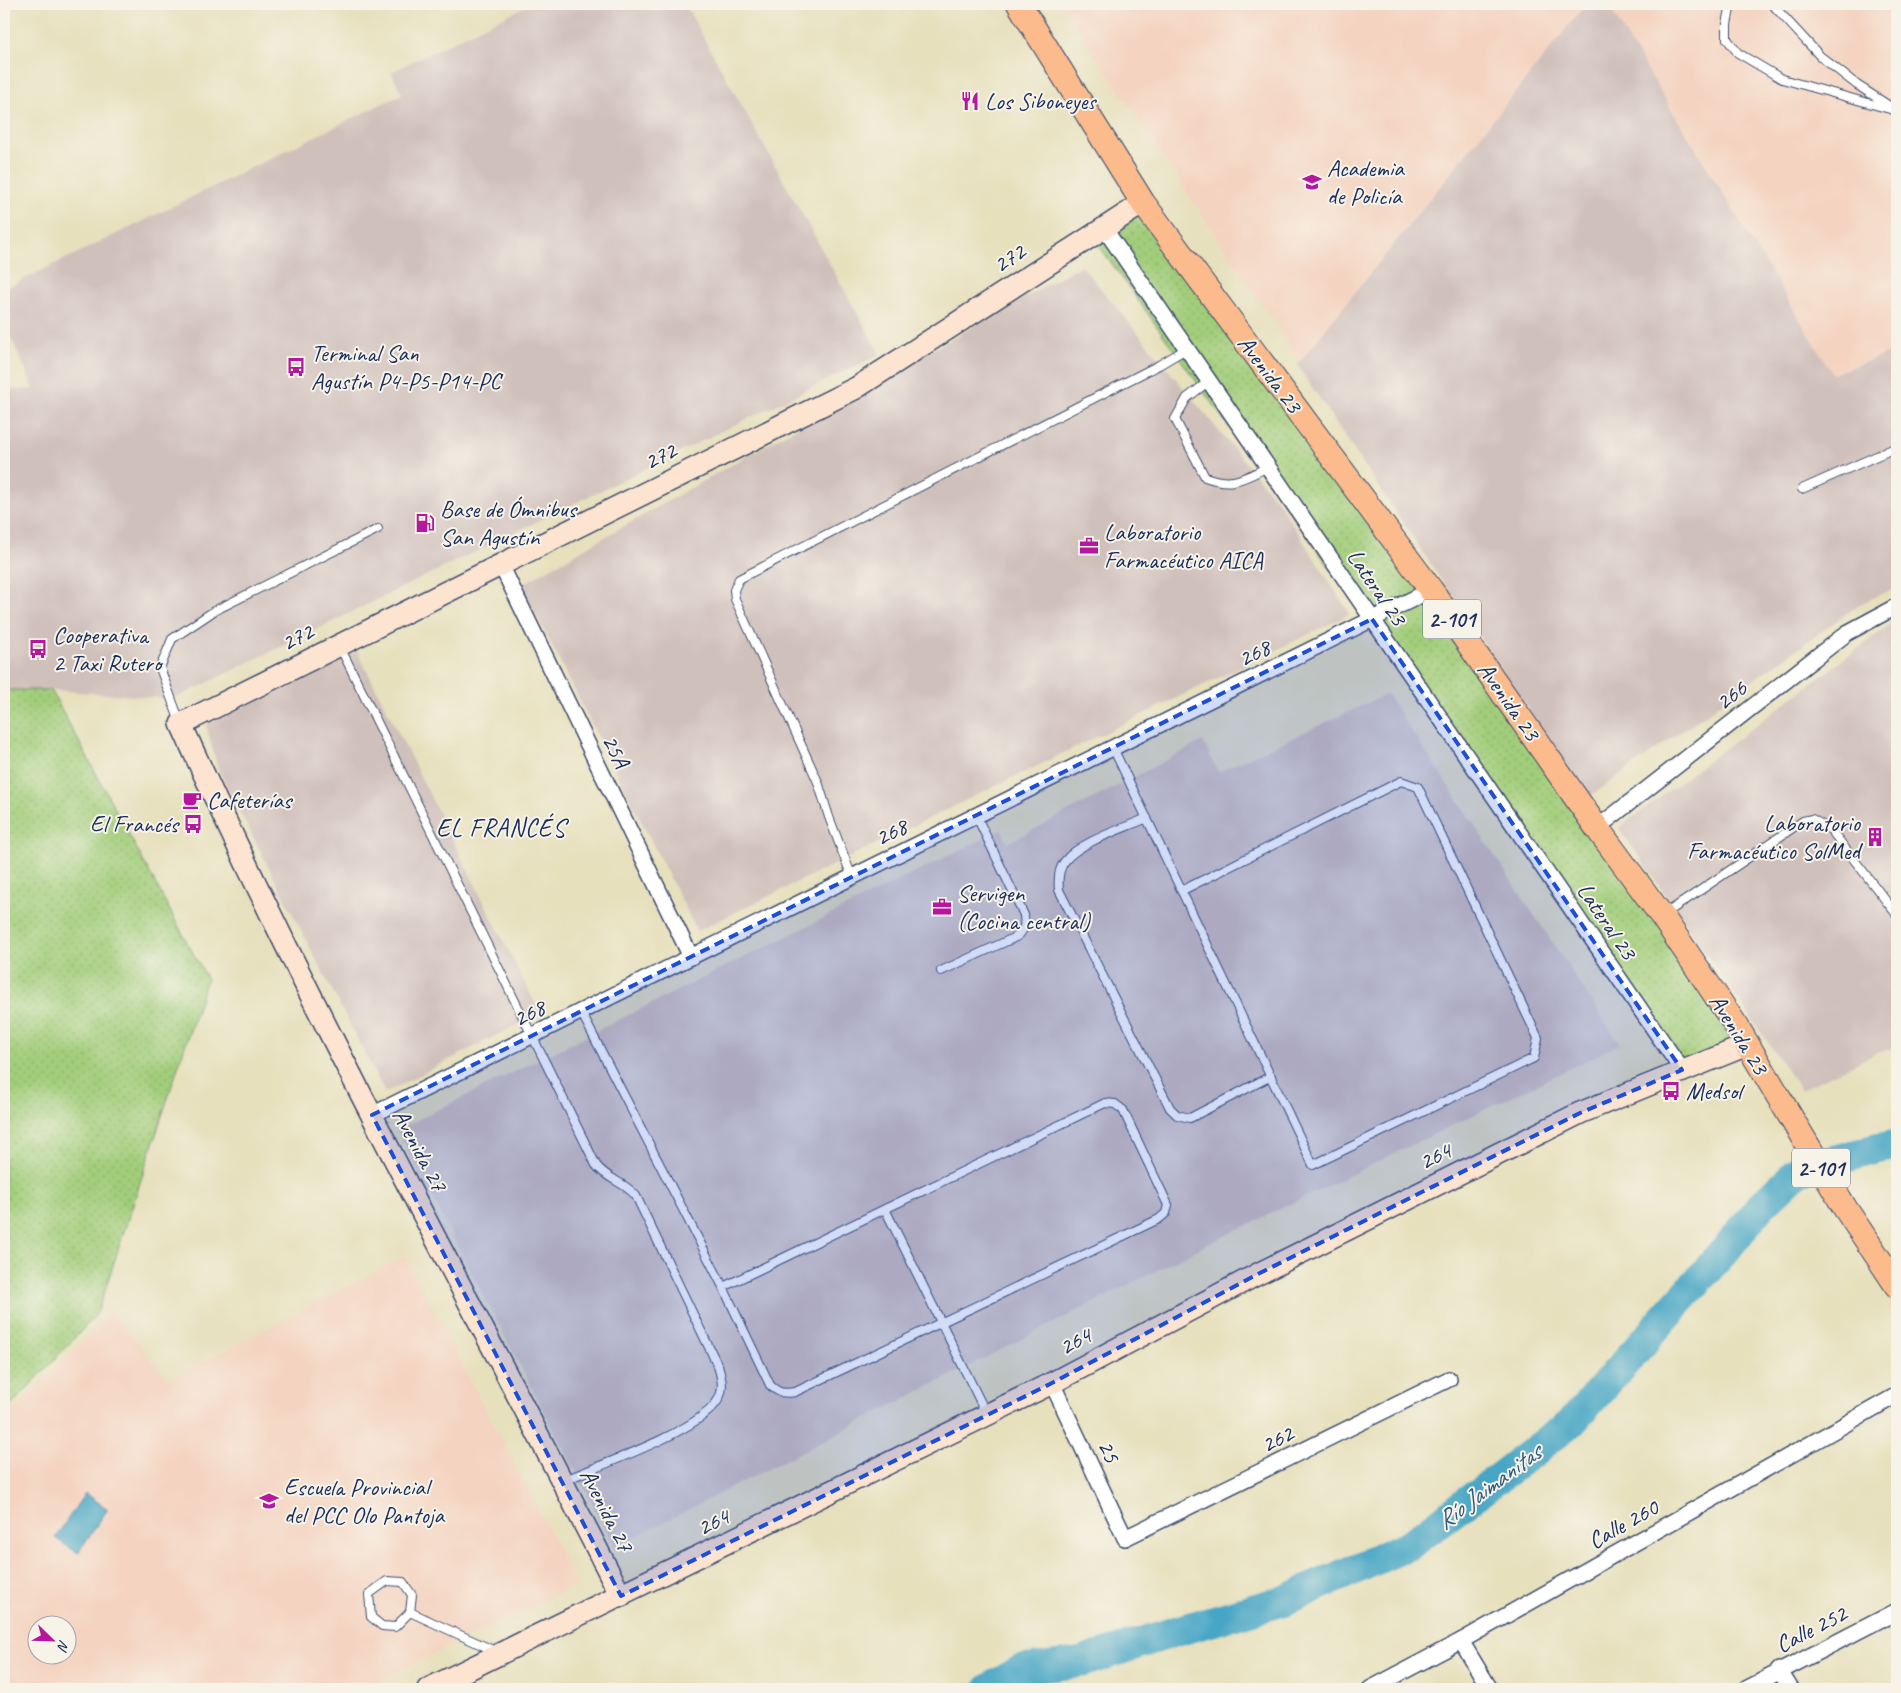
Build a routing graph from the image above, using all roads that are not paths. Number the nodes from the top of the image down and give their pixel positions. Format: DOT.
graph roads {
  1 [pos="1019,4"];
  2 [pos="1731,4"];
  3 [pos="1772,4"];
  4 [pos="1897,110"];
  5 [pos="1143,203"];
  6 [pos="1104,228"];
  7 [pos="1186,349"];
  8 [pos="1209,381"];
  9 [pos="1897,448"];
  10 [pos="1268,467"];
  11 [pos="1802,489"];
  12 [pos="378,529"];
  13 [pos="501,565"];
  14 [pos="1431,590"];
  15 [pos="1897,606"];
  16 [pos="1372,619"];
  17 [pos="340,645"];
  18 [pos="181,724"];
  19 [pos="1113,748"];
  20 [pos="976,816"];
  21 [pos="1147,818"];
  22 [pos="1597,828"];
  23 [pos="852,877"];
  24 [pos="1183,890"];
  25 [pos="1897,915"];
  26 [pos="1662,916"];
  27 [pos="691,957"];
  28 [pos="941,971"];
  29 [pos="581,1012"];
  30 [pos="533,1036"];
  31 [pos="1747,1045"];
  32 [pos="1682,1070"];
  33 [pos="1271,1076"];
  34 [pos="372,1115"];
  35 [pos="885,1208"];
  36 [pos="1897,1286"];
  37 [pos="723,1288"];
  38 [pos="940,1322"];
  39 [pos="1449,1379"];
  40 [pos="1052,1383"];
  41 [pos="1897,1395"];
  42 [pos="987,1416"];
  43 [pos="563,1481"];
  44 [pos="1125,1538"];
  45 [pos="621,1596"];
  46 [pos="1897,1611"];
  47 [pos="410,1612"];
  48 [pos="1461,1641"];
  49 [pos="501,1654"];
  50 [pos="1779,1670"];
  51 [pos="428,1689"];
  52 [pos="1370,1689"];
  53 [pos="1490,1689"];
  54 [pos="1746,1689"];
  55 [pos="1791,1689"];
  1 -- 5 [label="main road, Avenida 23 / 2-101"];
  2 -- 4 [label="lane"];
  3 -- 4 [label="lane"];
  5 -- 6 [label="street, 272"];
  5 -- 14 [label="main road, Avenida 23 / 2-101"];
  6 -- 7 [label="street, Lateral 23"];
  6 -- 13 [label="street, 272"];
  7 -- 8 [label="street, Lateral 23"];
  7 -- 23 [label="lane"];
  8 -- 10 [label="street, Lateral 23"];
  8 -- 10 [label="lane"];
  9 -- 11 [label="lane"];
  10 -- 16 [label="street, Lateral 23"];
  12 -- 18 [label="lane"];
  13 -- 17 [label="street, 272"];
  13 -- 27 [label="street, 25A"];
  14 -- 16 [label="street, 268"];
  14 -- 22 [label="main road, Avenida 23 / 2-101"];
  15 -- 22 [label="street, 266"];
  16 -- 19 [label="street, 268"];
  16 -- 32 [label="street, Lateral 23"];
  17 -- 18 [label="street, 272"];
  17 -- 30 [label="lane"];
  18 -- 34 [label="street, Avenida 27"];
  19 -- 20 [label="street, 268"];
  19 -- 21 [label="lane"];
  20 -- 23 [label="street, 268"];
  20 -- 28 [label="lane"];
  21 -- 24 [label="lane"];
  21 -- 33 [label="lane"];
  22 -- 26 [label="main road, Avenida 23 / 2-101"];
  23 -- 27 [label="street, 268"];
  24 -- 33 [label="lane"];
  24 -- 33 [label="lane"];
  25 -- 26 [label="lane"];
  26 -- 31 [label="main road, Avenida 23 / 2-101"];
  27 -- 29 [label="street, 268"];
  29 -- 30 [label="street, 268"];
  29 -- 37 [label="lane"];
  30 -- 34 [label="street, 268"];
  30 -- 43 [label="lane"];
  31 -- 32 [label="street, 264"];
  31 -- 36 [label="main road, Avenida 23 / 2-101"];
  32 -- 40 [label="street, 264"];
  34 -- 43 [label="street, Avenida 27"];
  35 -- 37 [label="lane"];
  35 -- 38 [label="lane"];
  35 -- 38 [label="lane"];
  37 -- 38 [label="lane"];
  38 -- 42 [label="lane"];
  39 -- 44 [label="street, 262"];
  40 -- 42 [label="street, 264"];
  40 -- 44 [label="street, 25"];
  41 -- 48 [label="street, Calle 260"];
  42 -- 45 [label="street, 264"];
  43 -- 45 [label="street, Avenida 27"];
  45 -- 49 [label="street, 264"];
  46 -- 50 [label="street, Calle 252"];
  47 -- 47 [label="lane"];
  47 -- 49 [label="lane"];
  48 -- 52 [label="street, Calle 260"];
  48 -- 53 [label="street"];
  49 -- 51 [label="street, 264"];
  50 -- 54 [label="street, Calle 252"];
  50 -- 55 [label="street"];
}
